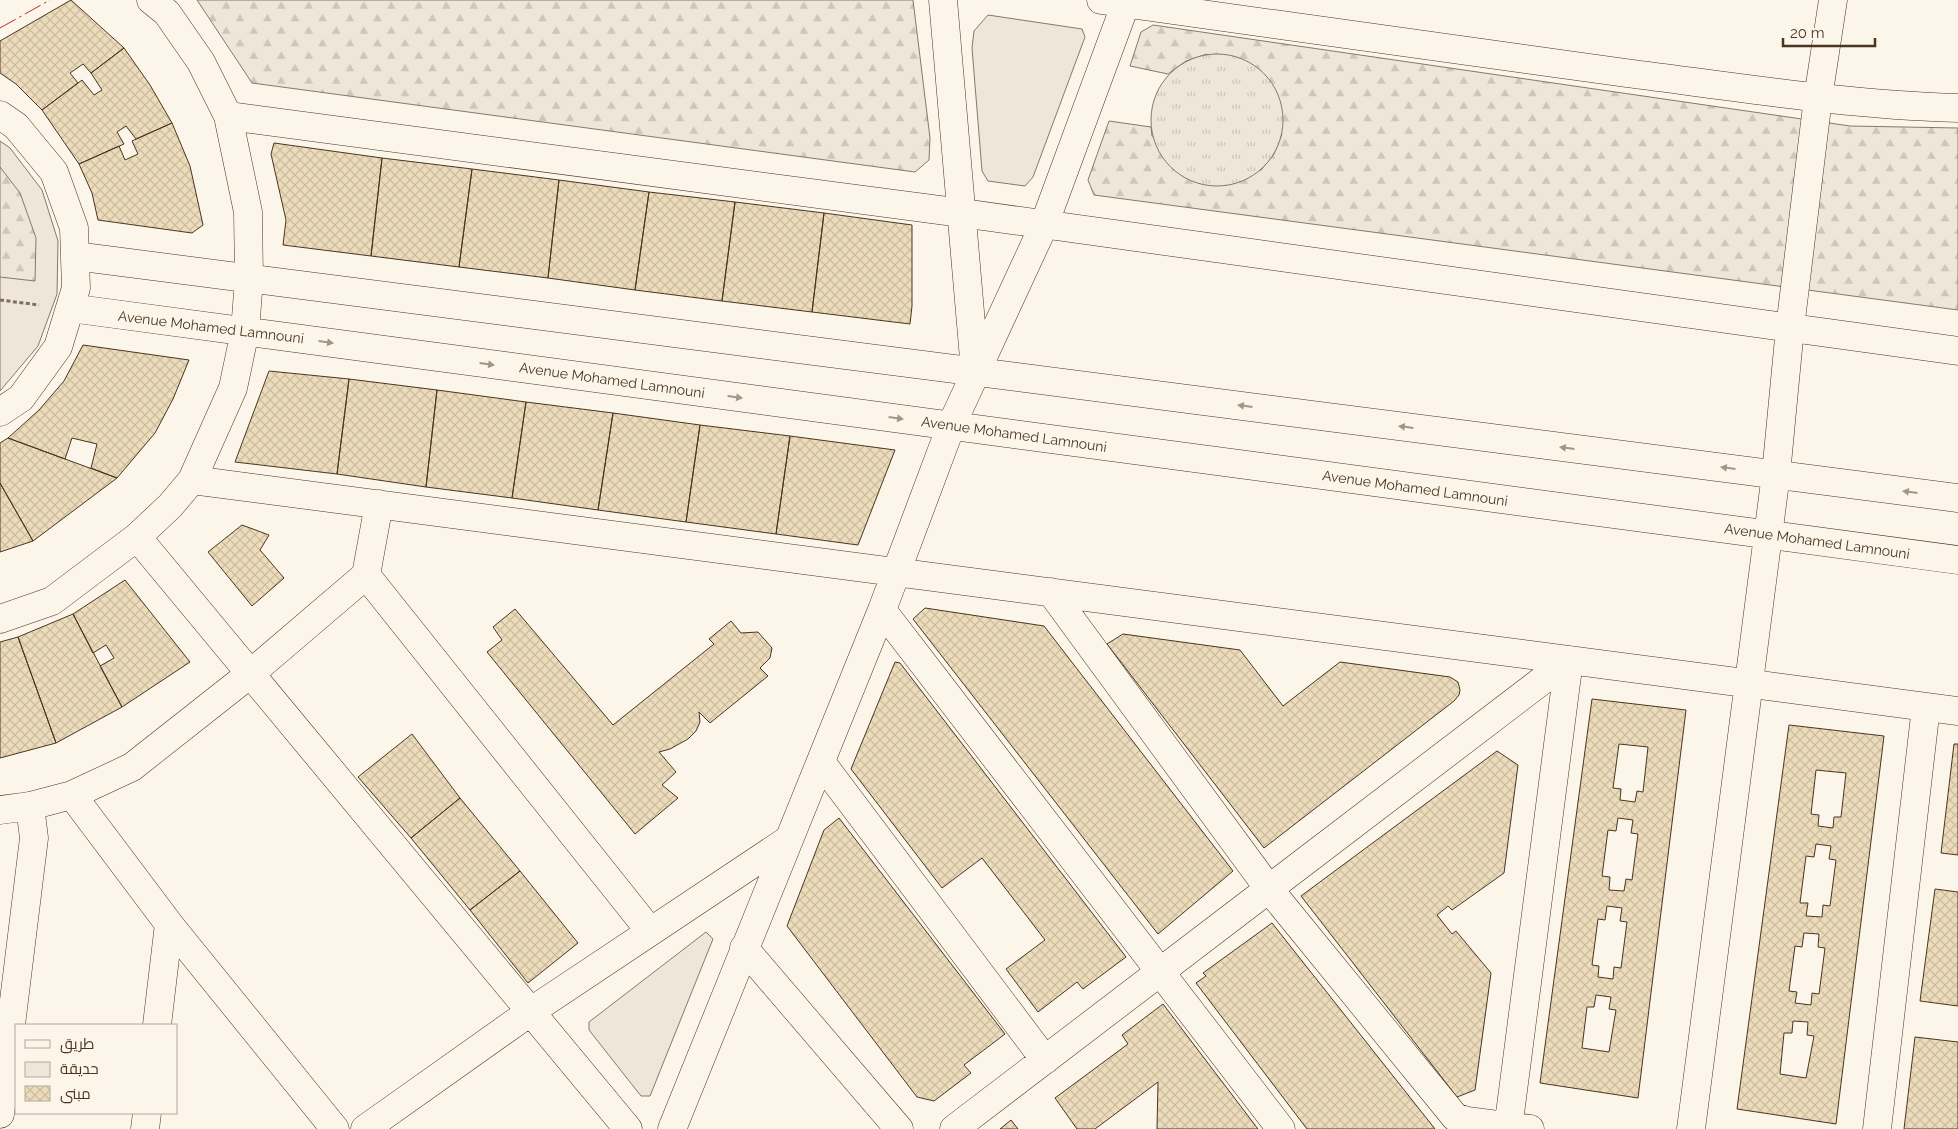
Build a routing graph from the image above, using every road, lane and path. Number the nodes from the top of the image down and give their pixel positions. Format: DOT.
graph roads {
  1 [pos="151,0"];
  2 [pos="943,0"];
  3 [pos="1833,0"];
  4 [pos="1118,1"];
  5 [pos="1818,98"];
  6 [pos="1958,108"];
  7 [pos="0,115"];
  8 [pos="228,116"];
  9 [pos="962,213"];
  10 [pos="1044,225"];
  11 [pos="75,256"];
  12 [pos="249,278"];
  13 [pos="0,300"];
  14 [pos="70,308"];
  15 [pos="1790,328"];
  16 [pos="245,331"];
  17 [pos="1958,351"];
  18 [pos="975,372"];
  19 [pos="0,412"];
  20 [pos="951,426"];
  21 [pos="1776,474"];
  22 [pos="192,480"];
  23 [pos="1958,498"];
  24 [pos="379,504"];
  25 [pos="1769,535"];
  26 [pos="137,537"];
  27 [pos="1958,560"];
  28 [pos="896,572"];
  29 [pos="366,575"];
  30 [pos="1051,592"];
  31 [pos="882,610"];
  32 [pos="0,619"];
  33 [pos="1570,660"];
  34 [pos="250,674"];
  35 [pos="1749,683"];
  36 [pos="1926,706"];
  37 [pos="1958,711"];
  38 [pos="820,762"];
  39 [pos="72,795"];
  40 [pos="30,806"];
  41 [pos="0,810"];
  42 [pos="788,840"];
  43 [pos="1270,889"];
  44 [pos="169,924"];
  45 [pos="650,931"];
  46 [pos="744,948"];
  47 [pos="1160,972"];
  48 [pos="530,1012"];
  49 [pos="157,1024"];
  50 [pos="1045,1060"];
  51 [pos="0,1114"];
  52 [pos="147,1114"];
  53 [pos="1515,1128"];
  54 [pos="146,1129"];
  55 [pos="335,1129"];
  56 [pos="365,1129"];
  57 [pos="628,1129"];
  58 [pos="672,1129"];
  59 [pos="899,1129"];
  60 [pos="954,1129"];
  61 [pos="1281,1129"];
  62 [pos="1690,1129"];
  63 [pos="1877,1129"];
  1 -- 8 [label="street"];
  2 -- 9 [label="street"];
  3 -- 5 [label="street"];
  4 -- 5 [label="street"];
  4 -- 10 [label="street"];
  5 -- 6 [label="street"];
  5 -- 15 [label="street"];
  7 -- 11 [label="street"];
  8 -- 9 [label="street"];
  8 -- 12 [label="street"];
  9 -- 10 [label="street"];
  9 -- 18 [label="street"];
  10 -- 15 [label="street"];
  10 -- 18 [label="street"];
  11 -- 12 [label="street"];
  11 -- 14 [label="street"];
  12 -- 16 [label="street"];
  12 -- 18 [label="street"];
  13 -- 14 [label="path"];
  14 -- 16 [label="street, Avenue Mohamed Lamnouni"];
  14 -- 19 [label="street"];
  15 -- 17 [label="street"];
  15 -- 21 [label="street"];
  16 -- 20 [label="street, Avenue Mohamed Lamnouni, one-way"];
  16 -- 22 [label="street"];
  18 -- 20 [label="street"];
  21 -- 18 [label="street, one-way"];
  20 -- 25 [label="street, Avenue Mohamed Lamnouni"];
  20 -- 28 [label="street"];
  23 -- 21 [label="street, one-way"];
  21 -- 25 [label="street"];
  22 -- 24 [label="street"];
  22 -- 26 [label="street"];
  24 -- 28 [label="street"];
  24 -- 29 [label="street"];
  25 -- 27 [label="street, Avenue Mohamed Lamnouni"];
  25 -- 35 [label="street"];
  26 -- 32 [label="street"];
  26 -- 34 [label="street"];
  28 -- 30 [label="street"];
  28 -- 31 [label="street"];
  29 -- 34 [label="street"];
  29 -- 45 [label="street"];
  30 -- 33 [label="street"];
  30 -- 43 [label="street"];
  31 -- 38 [label="street"];
  31 -- 47 [label="street"];
  33 -- 35 [label="street"];
  33 -- 43 [label="street"];
  33 -- 53 [label="street"];
  34 -- 39 [label="street"];
  34 -- 48 [label="street"];
  35 -- 36 [label="street"];
  35 -- 62 [label="street"];
  36 -- 37 [label="street"];
  36 -- 63 [label="street"];
  38 -- 42 [label="street"];
  38 -- 50 [label="street"];
  39 -- 40 [label="street"];
  39 -- 44 [label="street"];
  40 -- 41 [label="street"];
  40 -- 51 [label="street"];
  42 -- 45 [label="street"];
  42 -- 46 [label="street"];
  43 -- 47 [label="street"];
  43 -- 53 [label="street"];
  44 -- 49 [label="street"];
  44 -- 55 [label="street"];
  45 -- 48 [label="street"];
  46 -- 58 [label="street"];
  46 -- 59 [label="street"];
  47 -- 50 [label="street"];
  47 -- 61 [label="street"];
  48 -- 56 [label="street"];
  48 -- 57 [label="street"];
  50 -- 60 [label="street"];
  52 -- 54 [label="street"];
}
